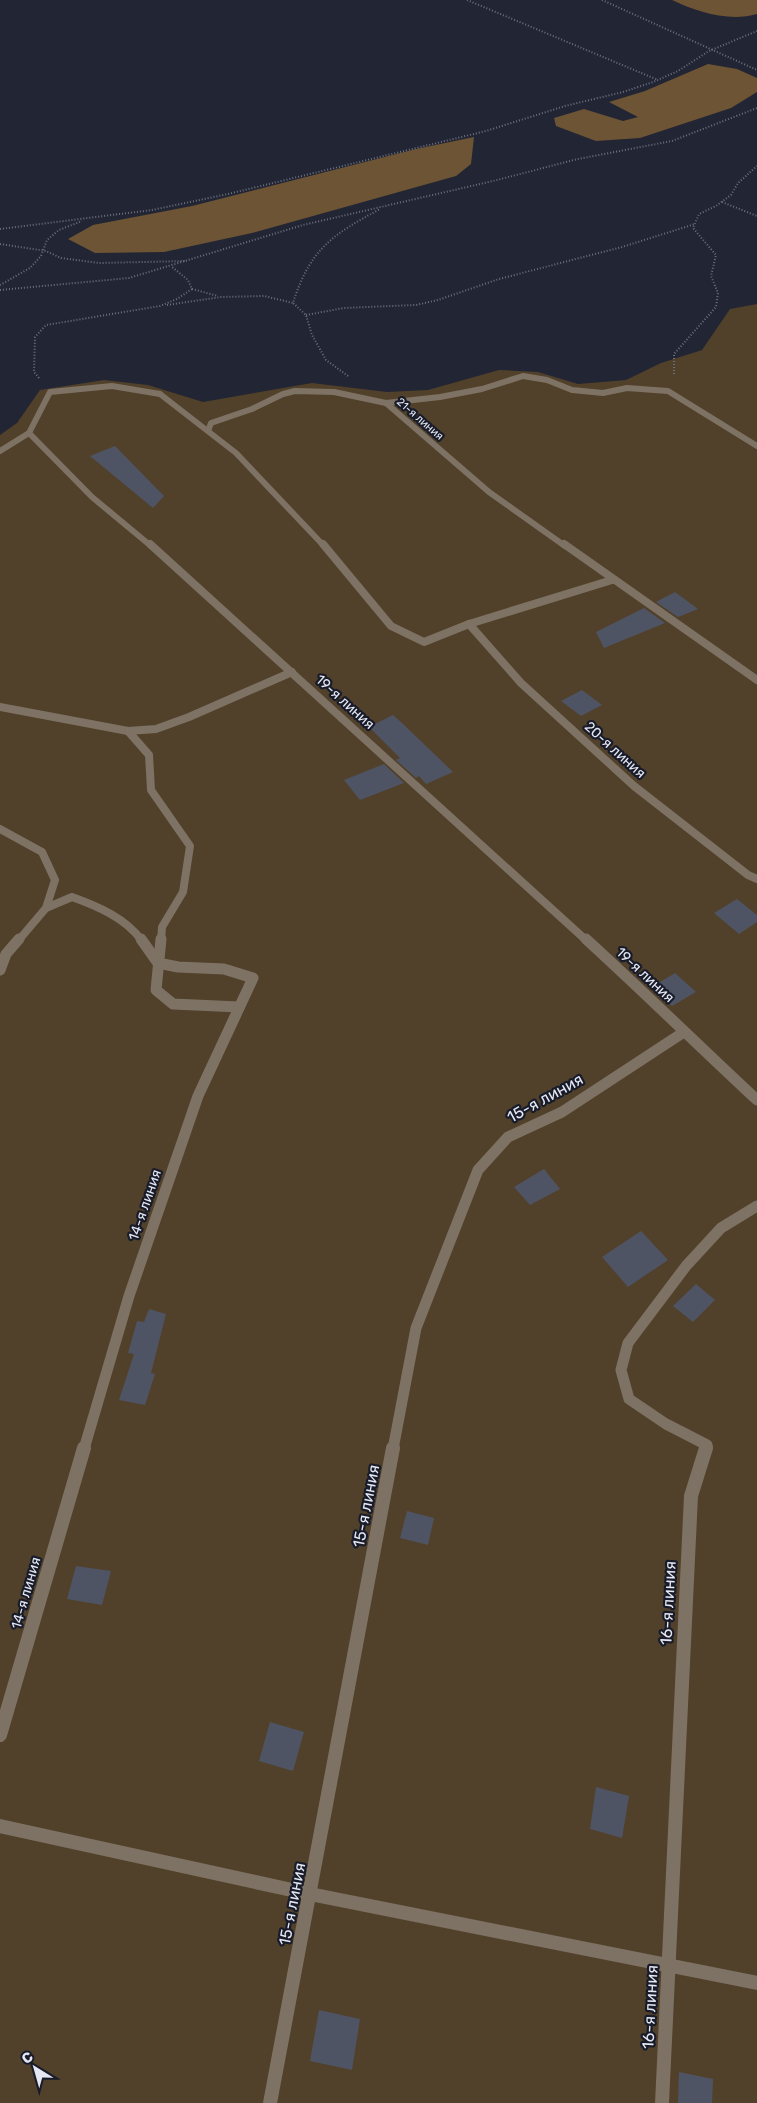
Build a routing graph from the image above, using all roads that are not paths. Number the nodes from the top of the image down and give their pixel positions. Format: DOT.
graph roads {
  1 [pos="386,403"];
  2 [pos="208,430"];
  3 [pos="29,433"];
  4 [pos="757,446"];
  5 [pos="0,451"];
  6 [pos="612,580"];
  7 [pos="470,624"];
  8 [pos="292,672"];
  9 [pos="757,680"];
  10 [pos="0,707"];
  11 [pos="128,731"];
  12 [pos="0,829"];
  13 [pos="757,879"];
  14 [pos="46,908"];
  15 [pos="158,963"];
  16 [pos="0,970"];
  17 [pos="239,1007"];
  18 [pos="684,1032"];
  19 [pos="757,1100"];
  20 [pos="757,1206"];
  21 [pos="0,1735"];
  22 [pos="0,1826"];
  23 [pos="310,1894"];
  24 [pos="670,1966"];
  25 [pos="757,1983"];
  26 [pos="270,2103"];
  27 [pos="662,2103"];
  1 -- 2 [label="street"];
  1 -- 4 [label="street, 21-я линия"];
  1 -- 6 [label="street, 21-я линия"];
  2 -- 3 [label="street"];
  2 -- 7 [label="street"];
  3 -- 5 [label="street"];
  3 -- 8 [label="street, 19-я линия"];
  6 -- 7 [label="street"];
  6 -- 9 [label="street, 21-я линия"];
  7 -- 13 [label="street, 20-я линия"];
  8 -- 11 [label="street"];
  8 -- 18 [label="street, 19-я линия"];
  10 -- 11 [label="street"];
  11 -- 15 [label="street"];
  12 -- 14 [label="street"];
  14 -- 15 [label="street"];
  14 -- 16 [label="street"];
  15 -- 17 [label="street"];
  15 -- 17 [label="street, 14-я линия"];
  17 -- 21 [label="street, 14-я линия"];
  18 -- 19 [label="street, 19-я линия"];
  18 -- 23 [label="street, 15-я линия"];
  20 -- 24 [label="street, 16-я линия"];
  22 -- 23 [label="street"];
  23 -- 24 [label="street"];
  23 -- 26 [label="street, 15-я линия"];
  24 -- 25 [label="street"];
  24 -- 27 [label="street, 16-я линия"];
}
